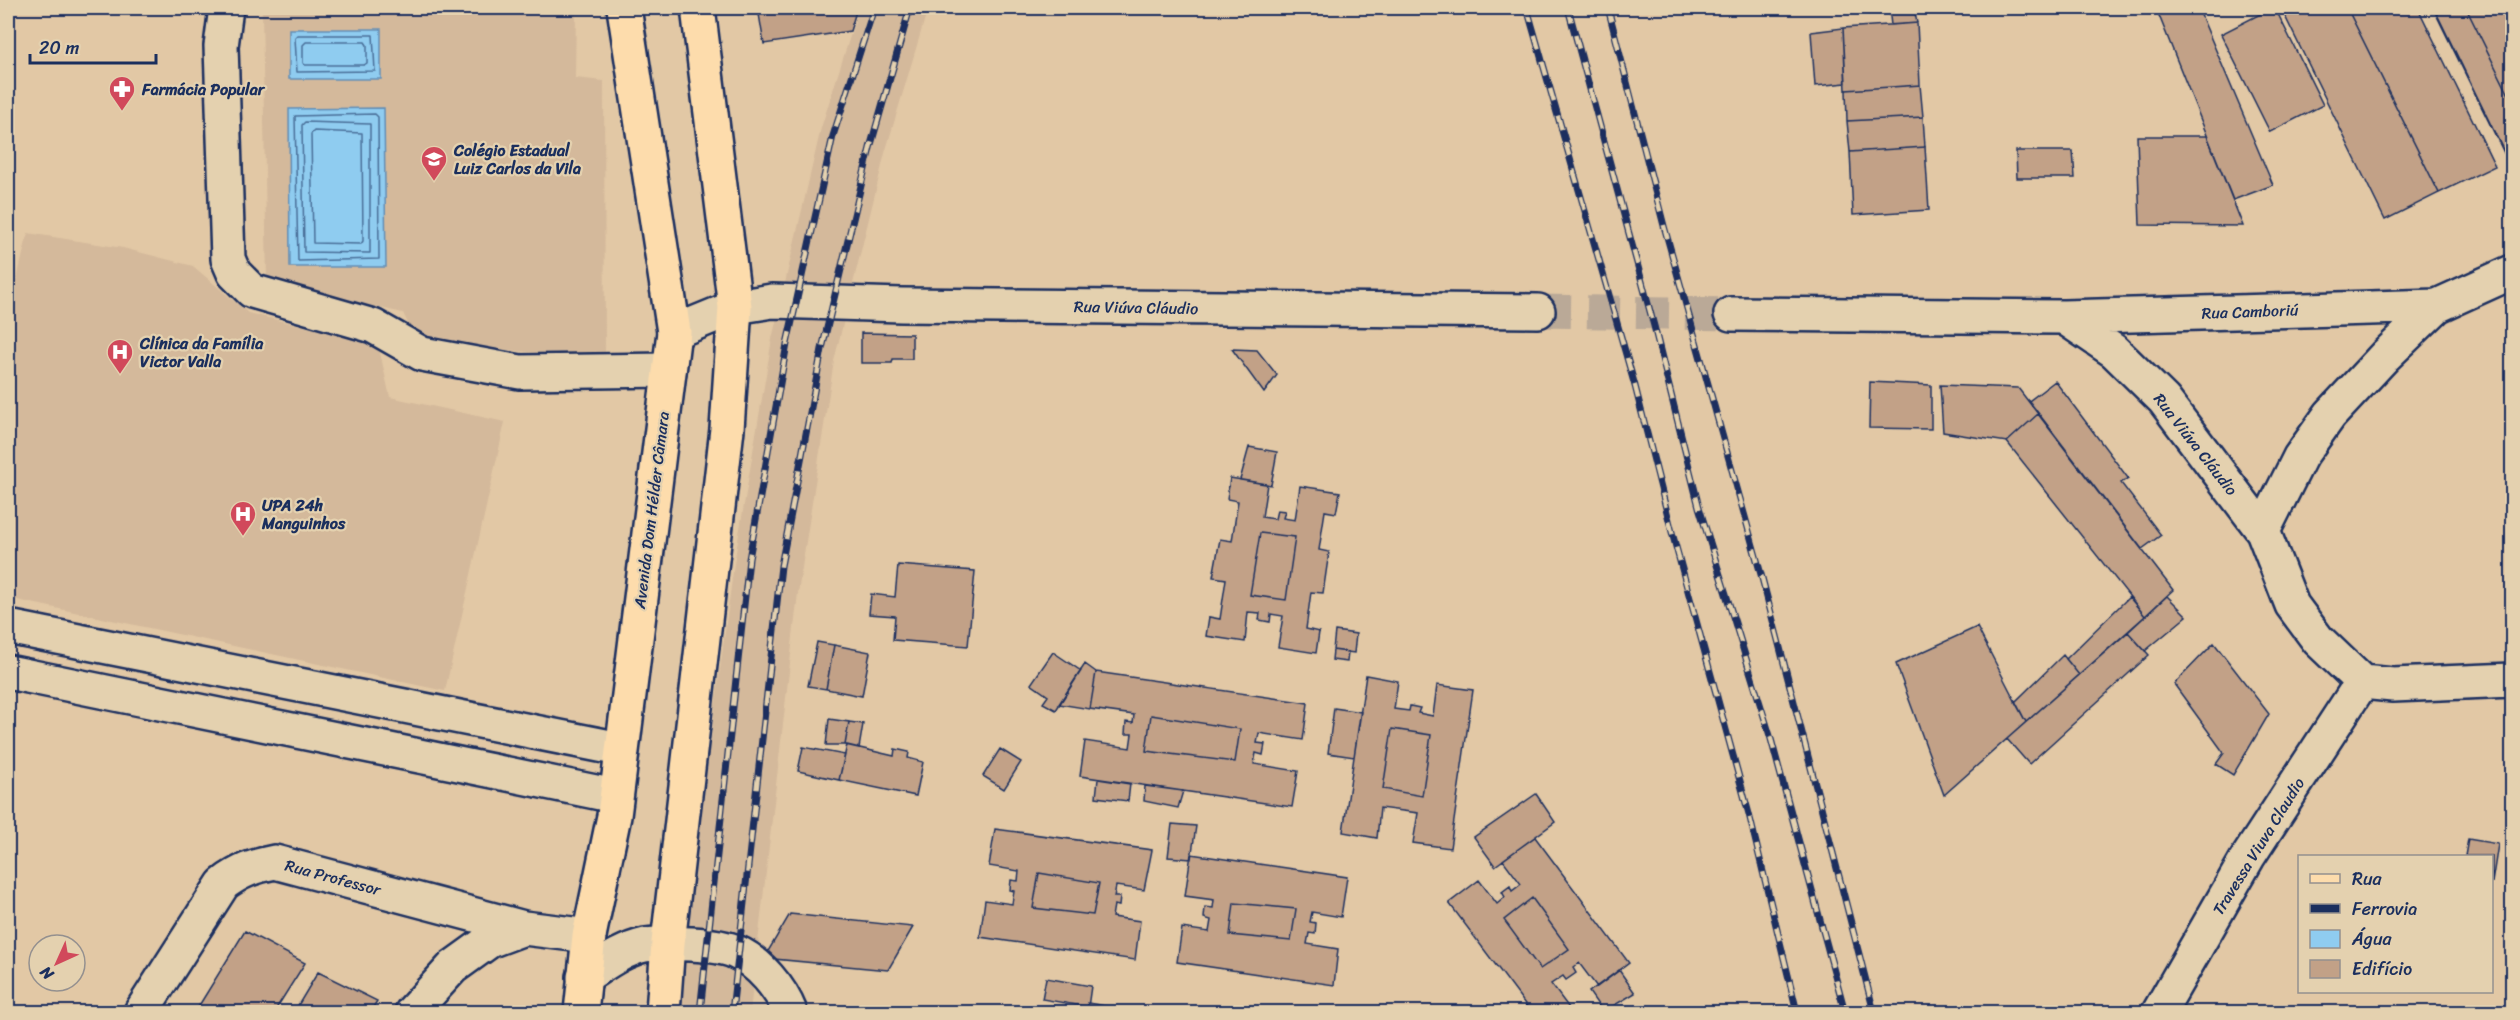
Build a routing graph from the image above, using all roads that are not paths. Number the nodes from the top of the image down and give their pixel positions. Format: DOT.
graph roads {
  1 [pos="226,8"];
  2 [pos="624,8"];
  3 [pos="698,8"];
  4 [pos="2512,272"];
  5 [pos="2437,306"];
  6 [pos="735,307"];
  7 [pos="1538,311"];
  8 [pos="1731,314"];
  9 [pos="2064,317"];
  10 [pos="674,332"];
  11 [pos="669,370"];
  12 [pos="2263,531"];
  13 [pos="8,627"];
  14 [pos="8,672"];
  15 [pos="2512,680"];
  16 [pos="2362,682"];
  17 [pos="620,749"];
  18 [pos="615,796"];
  19 [pos="524,928"];
  20 [pos="590,936"];
  21 [pos="668,943"];
  22 [pos="584,977"];
  23 [pos="141,1012"];
  24 [pos="412,1012"];
  25 [pos="581,1012"];
  26 [pos="663,1012"];
  27 [pos="790,1012"];
  28 [pos="2159,1012"];
  1 -- 11 [label="street"];
  2 -- 10 [label="main road, Avenida Dom Hélder Câmara"];
  3 -- 6 [label="main road"];
  4 -- 5 [label="street, Rua Camboriú"];
  5 -- 9 [label="street, Rua Camboriú"];
  5 -- 12 [label="street, Rua Camboriú"];
  6 -- 7 [label="street, Rua Viúva Cláudio"];
  6 -- 10 [label="street, Rua Viúva Cláudio"];
  6 -- 21 [label="main road"];
  8 -- 9 [label="street"];
  9 -- 12 [label="street, Rua Viúva Cláudio"];
  10 -- 11 [label="main road, Avenida Dom Hélder Câmara"];
  11 -- 17 [label="main road, Avenida Dom Hélder Câmara"];
  12 -- 16 [label="street, Rua Viúva Cláudio"];
  13 -- 17 [label="street"];
  14 -- 18 [label="street"];
  15 -- 16 [label="street"];
  16 -- 28 [label="street, Travessa Viuva Claudio"];
  17 -- 18 [label="main road, Avenida Dom Hélder Câmara"];
  18 -- 20 [label="main road, Avenida Dom Hélder Câmara"];
  19 -- 20 [label="street, Rua Professor"];
  19 -- 23 [label="street, Rua Professor"];
  19 -- 24 [label="street"];
  20 -- 22 [label="main road, Avenida Dom Hélder Câmara"];
  21 -- 22 [label="street"];
  21 -- 26 [label="main road"];
  21 -- 27 [label="street"];
  22 -- 25 [label="main road, Avenida Dom Hélder Câmara"];
}
